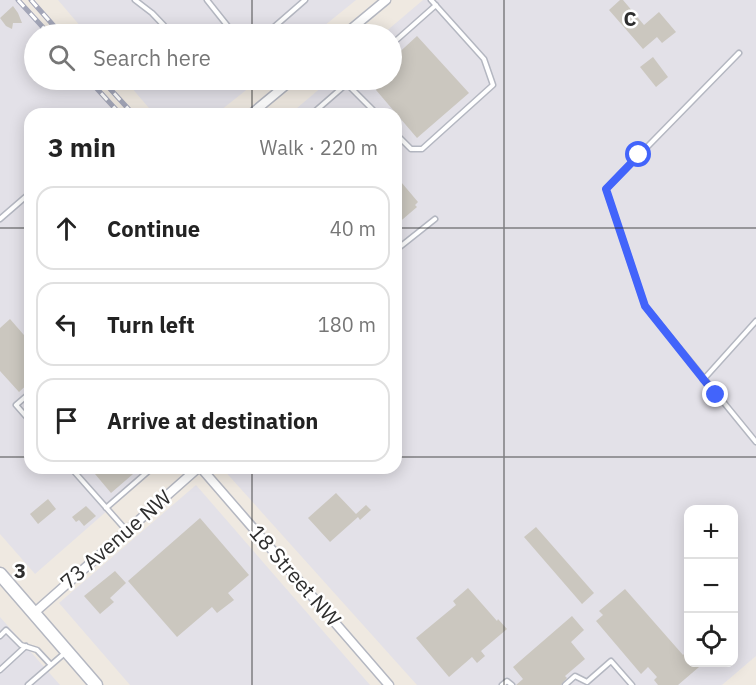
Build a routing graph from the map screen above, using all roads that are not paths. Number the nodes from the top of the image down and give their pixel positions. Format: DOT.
graph roads {
  1 [pos="135,0"];
  2 [pos="207,0"];
  3 [pos="305,0"];
  4 [pos="386,0"];
  5 [pos="431,0"];
  6 [pos="436,5"];
  7 [pos="162,24"];
  8 [pos="226,24"];
  9 [pos="277,24"];
  10 [pos="357,24"];
  11 [pos="402,35"];
  12 [pos="739,53"];
  13 [pos="280,90"];
  14 [pos="336,90"];
  15 [pos="354,90"];
  16 [pos="278,92"];
  17 [pos="258,108"];
  18 [pos="318,108"];
  19 [pos="371,108"];
  20 [pos="402,140"];
  21 [pos="24,198"];
  22 [pos="0,219"];
  23 [pos="435,219"];
  24 [pos="402,245"];
  25 [pos="756,321"];
  26 [pos="703,380"];
  27 [pos="24,398"];
  28 [pos="24,414"];
  29 [pos="756,442"];
  30 [pos="76,474"];
  31 [pos="145,474"];
  32 [pos="193,474"];
  33 [pos="205,474"];
  34 [pos="106,508"];
  35 [pos="127,531"];
  36 [pos="0,574"];
  37 [pos="34,613"];
  38 [pos="0,636"];
  39 [pos="27,646"];
  40 [pos="67,651"];
  41 [pos="51,665"];
  42 [pos="0,670"];
  43 [pos="28,685"];
  44 [pos="96,685"];
  45 [pos="390,685"];
  46 [pos="502,685"];
  47 [pos="512,685"];
  48 [pos="565,685"];
  49 [pos="632,685"];
  1 -- 7 [label="lane"];
  2 -- 8 [label="lane"];
  3 -- 9 [label="lane"];
  4 -- 10 [label="street"];
  5 -- 6 [label="lane"];
  6 -- 11 [label="lane"];
  6 -- 20 [label="lane"];
  12 -- 26 [label="lane"];
  13 -- 16 [label="street"];
  14 -- 18 [label="lane"];
  15 -- 19 [label="lane"];
  16 -- 17 [label="street"];
  21 -- 22 [label="lane"];
  23 -- 24 [label="lane"];
  25 -- 26 [label="lane"];
  26 -- 29 [label="lane"];
  27 -- 28 [label="lane"];
  30 -- 34 [label="lane"];
  31 -- 34 [label="lane"];
  32 -- 35 [label="street, 73 Avenue NW"];
  33 -- 45 [label="street, 18 Street NW"];
  34 -- 35 [label="lane"];
  35 -- 37 [label="street, 73 Avenue NW"];
  36 -- 37 [label="main road"];
  37 -- 40 [label="main road"];
  38 -- 39 [label="lane"];
  39 -- 41 [label="lane"];
  39 -- 42 [label="lane"];
  40 -- 41 [label="lane"];
  40 -- 44 [label="main road"];
  41 -- 43 [label="lane"];
  46 -- 47 [label="lane"];
  48 -- 49 [label="lane"];
}
